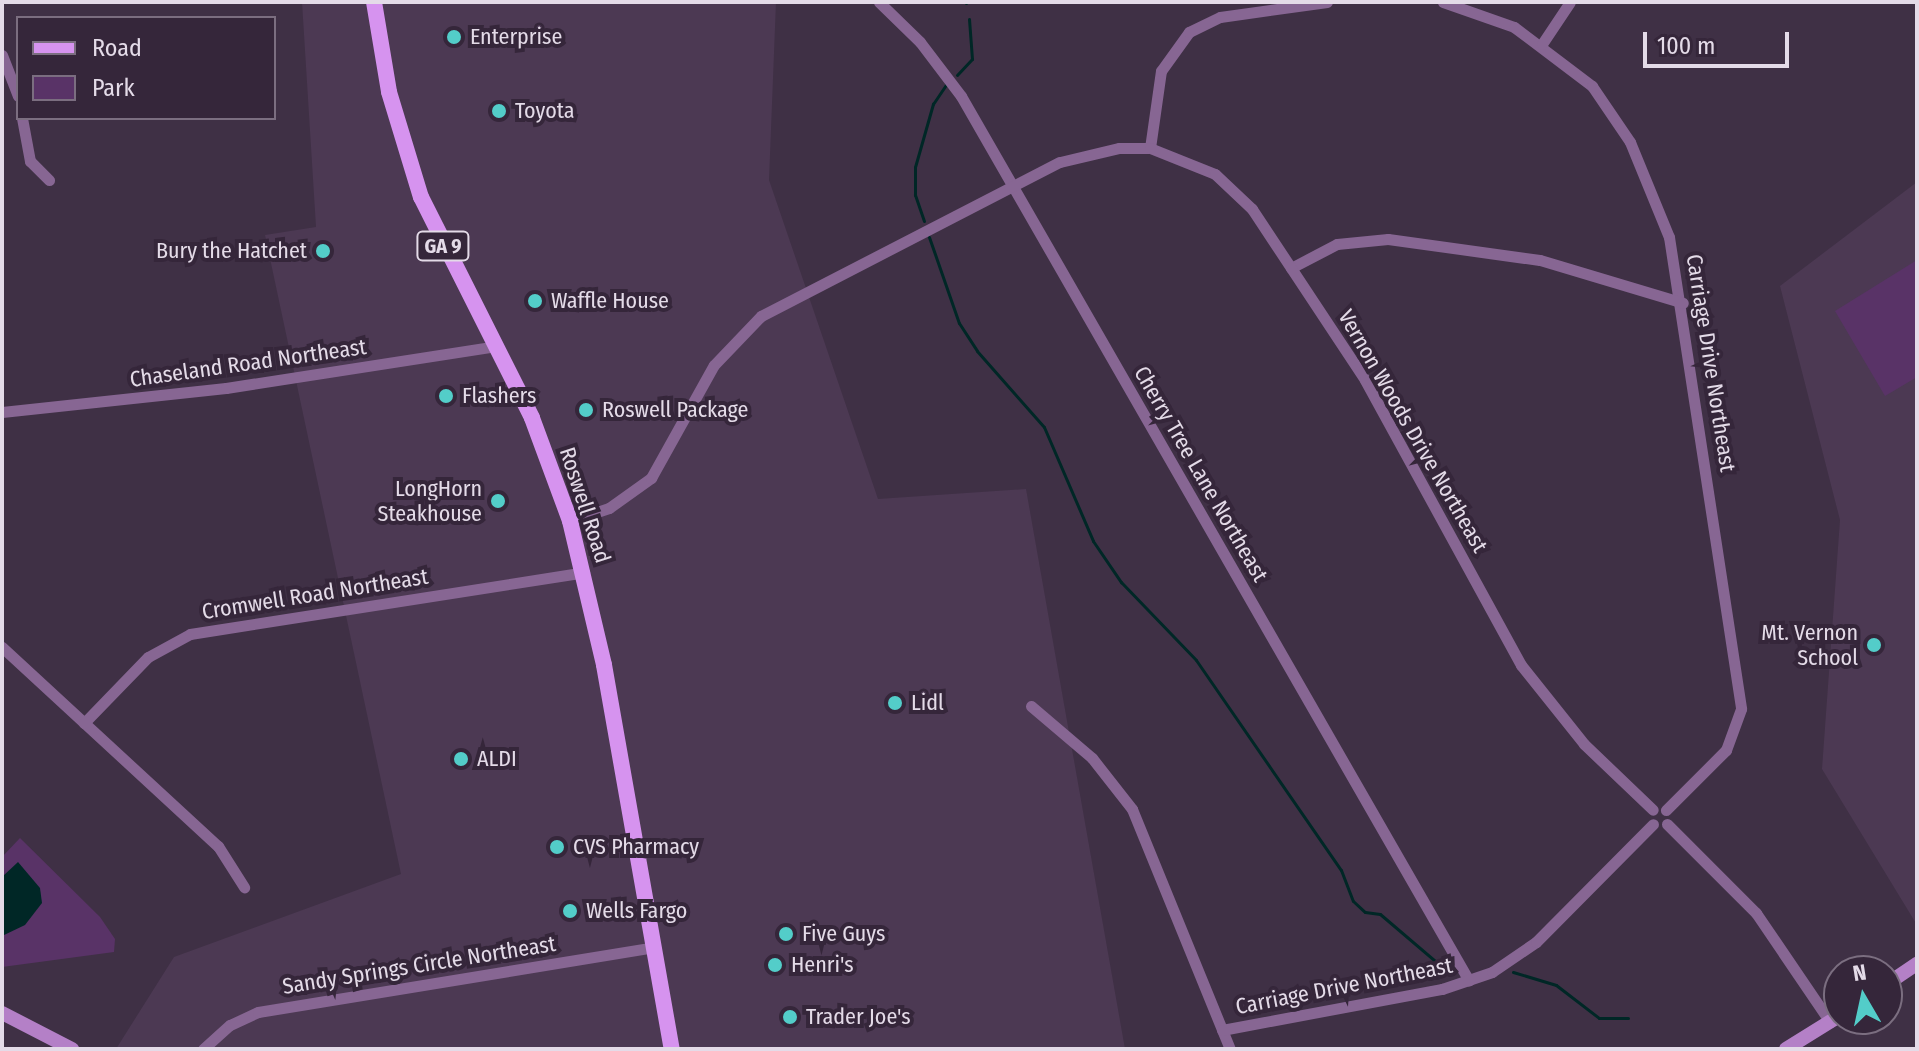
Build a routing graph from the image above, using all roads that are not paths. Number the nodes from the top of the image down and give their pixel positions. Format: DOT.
graph roads {
  1 [pos="374,2"];
  2 [pos="879,2"];
  3 [pos="1327,2"];
  4 [pos="1443,2"];
  5 [pos="1570,2"];
  6 [pos="1542,44"];
  7 [pos="2,55"];
  8 [pos="16,91"];
  9 [pos="22,120"];
  10 [pos="1150,148"];
  11 [pos="49,180"];
  12 [pos="1012,185"];
  13 [pos="1291,268"];
  14 [pos="1683,303"];
  15 [pos="498,346"];
  16 [pos="2,412"];
  17 [pos="570,521"];
  18 [pos="584,572"];
  19 [pos="2,647"];
  20 [pos="1031,706"];
  21 [pos="84,723"];
  22 [pos="1653,810"];
  23 [pos="1666,810"];
  24 [pos="1653,824"];
  25 [pos="1667,824"];
  26 [pos="244,887"];
  27 [pos="653,947"];
  28 [pos="1469,981"];
  29 [pos="1823,1003"];
  30 [pos="2,1014"];
  31 [pos="1823,1026"];
  32 [pos="1222,1030"];
  33 [pos="72,1049"];
  34 [pos="203,1049"];
  35 [pos="672,1049"];
  36 [pos="1230,1049"];
  37 [pos="1786,1049"];
  1 -- 15 [label="main road, Roswell Road / GA 9"];
  2 -- 12 [label="street, Cherry Tree Lane Northeast"];
  3 -- 10 [label="street"];
  4 -- 6 [label="street, Carriage Drive Northeast"];
  5 -- 6 [label="street"];
  6 -- 14 [label="street, Carriage Drive Northeast"];
  7 -- 8 [label="street"];
  9 -- 11 [label="street"];
  10 -- 12 [label="street, Vernon Woods Drive Northeast"];
  10 -- 13 [label="street, Vernon Woods Drive Northeast"];
  12 -- 17 [label="street, Vernon Woods Drive Northeast"];
  12 -- 28 [label="street, Cherry Tree Lane Northeast"];
  13 -- 14 [label="street"];
  13 -- 22 [label="street, Vernon Woods Drive Northeast"];
  14 -- 23 [label="street, Carriage Drive Northeast"];
  15 -- 16 [label="street, Chaseland Road Northeast"];
  15 -- 17 [label="main road, Roswell Road / GA 9"];
  17 -- 18 [label="main road, Roswell Road / GA 9"];
  18 -- 21 [label="street, Cromwell Road Northeast"];
  18 -- 27 [label="main road, Roswell Road / GA 9"];
  19 -- 21 [label="street"];
  20 -- 32 [label="street"];
  21 -- 26 [label="street"];
  22 -- 23 [label="street"];
  22 -- 24 [label="street"];
  23 -- 25 [label="street"];
  24 -- 25 [label="street"];
  24 -- 28 [label="street, Carriage Drive Northeast"];
  25 -- 29 [label="street"];
  27 -- 34 [label="street, Sandy Springs Circle Northeast"];
  27 -- 35 [label="main road, Roswell Road / GA 9"];
  28 -- 32 [label="street, Carriage Drive Northeast"];
  30 -- 33 [label="main road"];
  31 -- 37 [label="main road"];
  32 -- 36 [label="street"];
}
